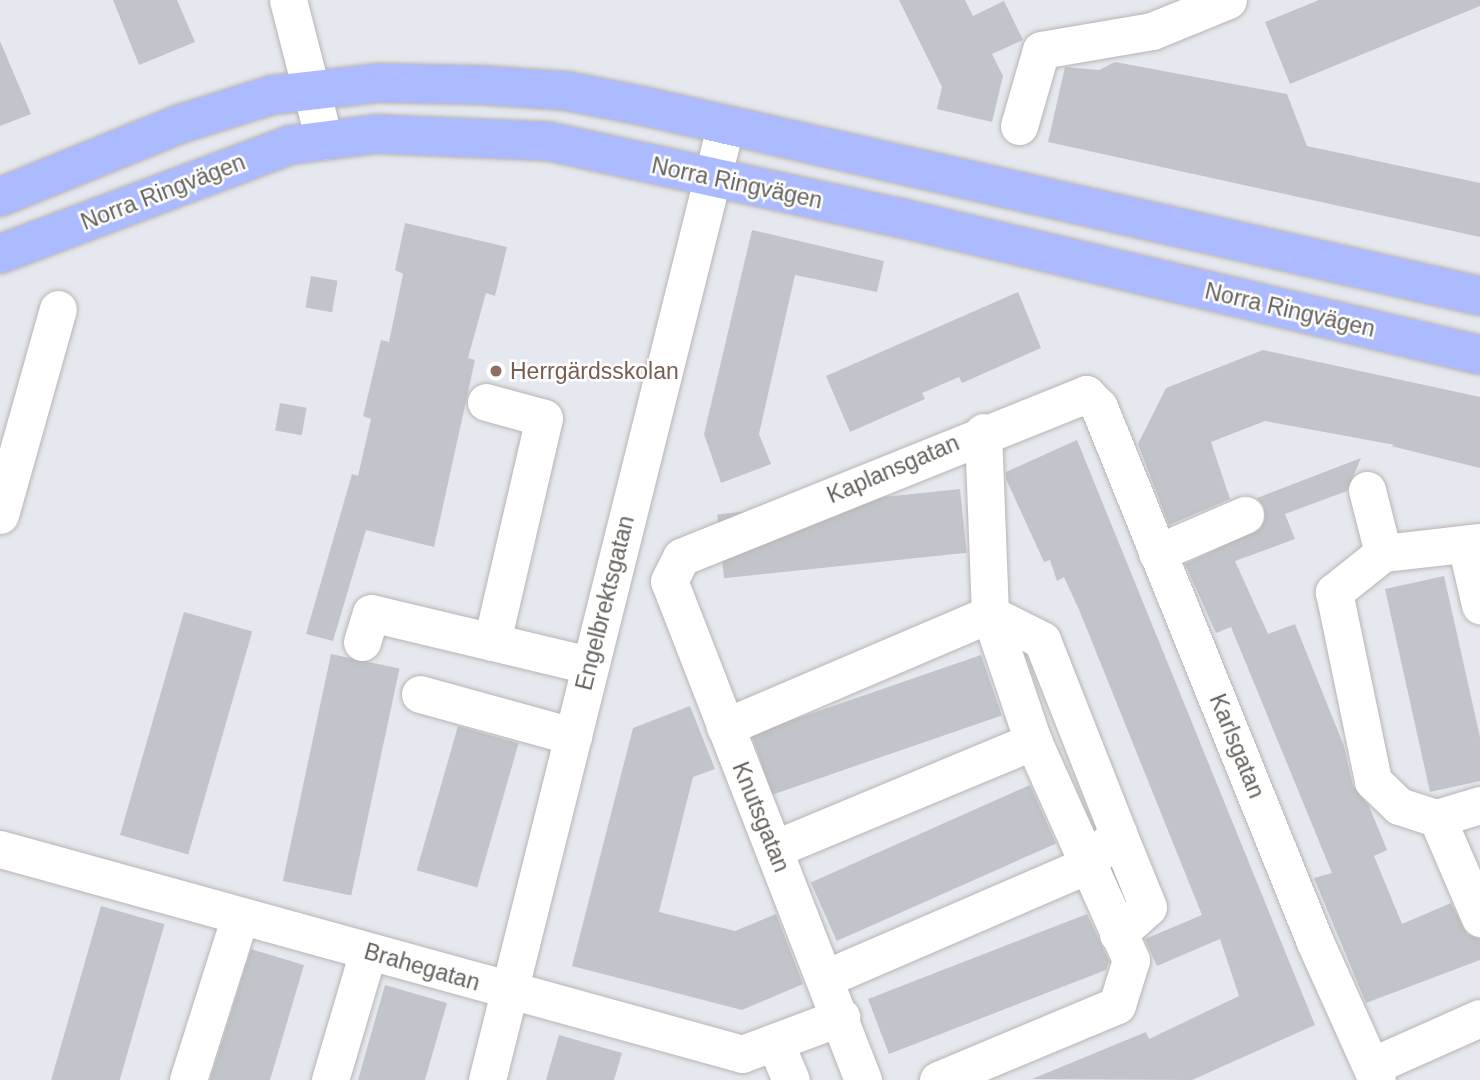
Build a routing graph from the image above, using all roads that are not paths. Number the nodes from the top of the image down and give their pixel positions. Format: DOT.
graph roads {
  1 [pos="288,0"];
  2 [pos="1228,0"];
  3 [pos="312,90"];
  4 [pos="1019,125"];
  5 [pos="725,127"];
  6 [pos="324,140"];
  7 [pos="713,179"];
  8 [pos="0,197"];
  9 [pos="0,254"];
  10 [pos="1480,296"];
  11 [pos="58,309"];
  12 [pos="1480,355"];
  13 [pos="486,402"];
  14 [pos="1100,410"];
  15 [pos="983,432"];
  16 [pos="1367,490"];
  17 [pos="0,515"];
  18 [pos="1245,515"];
  19 [pos="1473,543"];
  20 [pos="1382,552"];
  21 [pos="1157,553"];
  22 [pos="681,557"];
  23 [pos="1480,605"];
  24 [pos="990,614"];
  25 [pos="362,642"];
  26 [pos="492,642"];
  27 [pos="590,666"];
  28 [pos="420,694"];
  29 [pos="724,727"];
  30 [pos="573,736"];
  31 [pos="1033,741"];
  32 [pos="1480,805"];
  33 [pos="1437,818"];
  34 [pos="1118,833"];
  35 [pos="0,849"];
  36 [pos="774,849"];
  37 [pos="1085,866"];
  38 [pos="240,916"];
  39 [pos="1480,918"];
  40 [pos="1118,934"];
  41 [pos="368,952"];
  42 [pos="826,978"];
  43 [pos="513,992"];
  44 [pos="841,1017"];
  45 [pos="1480,1018"];
  46 [pos="776,1045"];
  47 [pos="1375,1073"];
  48 [pos="188,1080"];
  49 [pos="330,1080"];
  50 [pos="487,1080"];
  51 [pos="791,1080"];
  52 [pos="863,1080"];
  53 [pos="938,1080"];
  1 -- 3 [label="street"];
  2 -- 4 [label="street"];
  3 -- 5 [label="main road"];
  3 -- 6 [label="street"];
  3 -- 8 [label="main road"];
  5 -- 7 [label="street, Engelbrektsgatan"];
  5 -- 10 [label="main road"];
  6 -- 7 [label="main road, Norra Ringvägen"];
  6 -- 9 [label="main road, Norra Ringvägen"];
  7 -- 12 [label="main road, Norra Ringvägen"];
  7 -- 27 [label="street, Engelbrektsgatan"];
  11 -- 17 [label="street"];
  13 -- 26 [label="street"];
  14 -- 15 [label="street, Kaplansgatan"];
  14 -- 21 [label="street, Karlsgatan"];
  15 -- 22 [label="street, Kaplansgatan"];
  15 -- 24 [label="street"];
  16 -- 20 [label="street"];
  18 -- 21 [label="street"];
  19 -- 20 [label="street"];
  19 -- 23 [label="street"];
  20 -- 33 [label="street"];
  21 -- 47 [label="street, Karlsgatan"];
  22 -- 29 [label="street, Knutsgatan"];
  24 -- 29 [label="street"];
  24 -- 31 [label="street"];
  24 -- 34 [label="street"];
  25 -- 26 [label="street"];
  26 -- 27 [label="street"];
  27 -- 30 [label="street, Engelbrektsgatan"];
  28 -- 30 [label="street"];
  29 -- 36 [label="street, Knutsgatan"];
  30 -- 43 [label="street, Engelbrektsgatan"];
  31 -- 36 [label="street"];
  31 -- 37 [label="street"];
  32 -- 33 [label="street"];
  33 -- 39 [label="street"];
  34 -- 37 [label="street"];
  34 -- 40 [label="street"];
  35 -- 38 [label="street, Brahegatan"];
  36 -- 42 [label="street, Knutsgatan"];
  37 -- 40 [label="street"];
  37 -- 42 [label="street"];
  38 -- 41 [label="street, Brahegatan"];
  38 -- 48 [label="street"];
  40 -- 53 [label="street"];
  41 -- 43 [label="street, Brahegatan"];
  41 -- 49 [label="street"];
  42 -- 44 [label="street, Knutsgatan"];
  43 -- 46 [label="street, Brahegatan"];
  43 -- 50 [label="street, Engelbrektsgatan"];
  44 -- 46 [label="street, Brahegatan"];
  44 -- 52 [label="street, Knutsgatan"];
  45 -- 47 [label="street"];
  46 -- 51 [label="street"];
}
